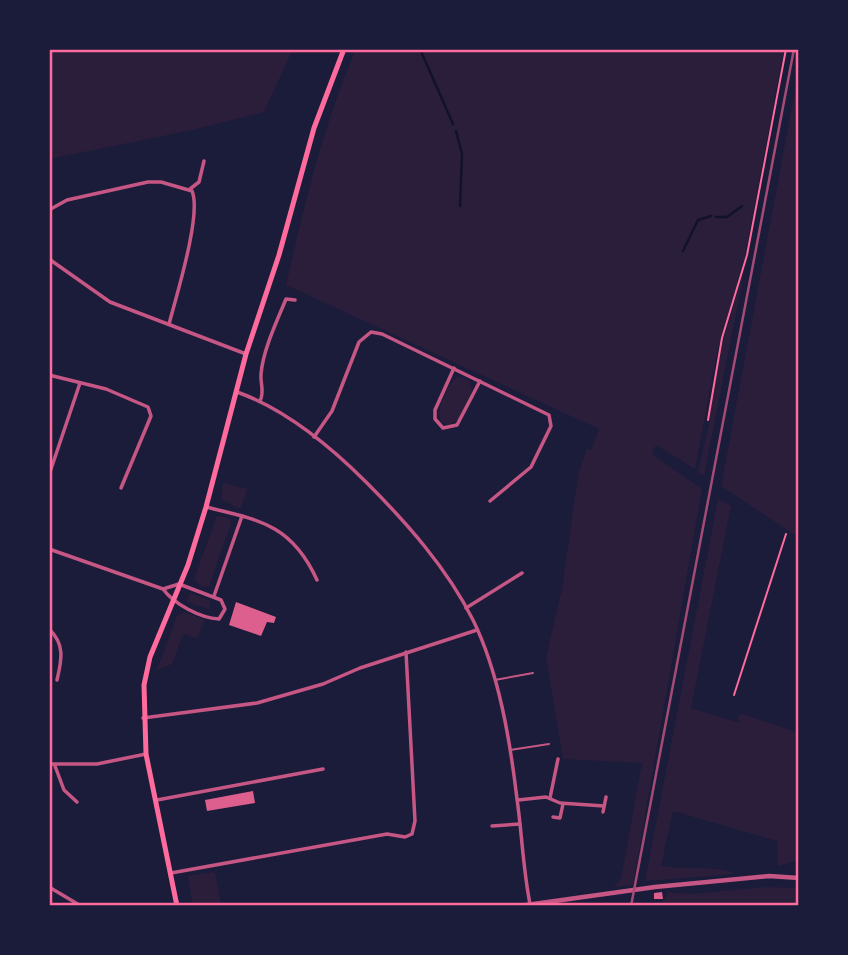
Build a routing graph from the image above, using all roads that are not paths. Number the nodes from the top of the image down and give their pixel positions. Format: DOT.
graph roads {
  1 [pos="344,49"];
  2 [pos="204,162"];
  3 [pos="190,189"];
  4 [pos="49,210"];
  5 [pos="49,259"];
  6 [pos="295,300"];
  7 [pos="169,324"];
  8 [pos="246,354"];
  9 [pos="454,368"];
  10 [pos="49,375"];
  11 [pos="480,381"];
  12 [pos="80,383"];
  13 [pos="235,391"];
  14 [pos="260,401"];
  15 [pos="314,437"];
  16 [pos="49,475"];
  17 [pos="121,488"];
  18 [pos="490,501"];
  19 [pos="206,507"];
  20 [pos="242,516"];
  21 [pos="49,549"];
  22 [pos="522,573"];
  23 [pos="317,580"];
  24 [pos="179,584"];
  25 [pos="163,589"];
  26 [pos="214,596"];
  27 [pos="172,601"];
  28 [pos="466,608"];
  29 [pos="49,629"];
  30 [pos="477,630"];
  31 [pos="406,652"];
  32 [pos="533,673"];
  33 [pos="57,680"];
  34 [pos="494,680"];
  35 [pos="143,718"];
  36 [pos="549,744"];
  37 [pos="509,750"];
  38 [pos="146,754"];
  39 [pos="558,759"];
  40 [pos="49,764"];
  41 [pos="55,766"];
  42 [pos="323,769"];
  43 [pos="606,797"];
  44 [pos="550,799"];
  45 [pos="157,800"];
  46 [pos="518,800"];
  47 [pos="77,802"];
  48 [pos="562,804"];
  49 [pos="604,806"];
  50 [pos="603,813"];
  51 [pos="554,817"];
  52 [pos="520,824"];
  53 [pos="492,826"];
  54 [pos="170,873"];
  55 [pos="799,878"];
  56 [pos="49,887"];
  57 [pos="530,904"];
  58 [pos="548,904"];
  59 [pos="81,906"];
  60 [pos="177,906"];
  61 [pos="519,906"];
  1 -- 8 [label="main road"];
  2 -- 3 [label="street"];
  3 -- 4 [label="street"];
  3 -- 7 [label="street"];
  5 -- 7 [label="street"];
  6 -- 14 [label="street"];
  7 -- 8 [label="street"];
  8 -- 13 [label="main road"];
  9 -- 11 [label="street"];
  9 -- 11 [label="street"];
  9 -- 15 [label="street"];
  10 -- 12 [label="street"];
  11 -- 18 [label="street"];
  12 -- 16 [label="street"];
  12 -- 17 [label="street"];
  13 -- 14 [label="street"];
  13 -- 19 [label="main road"];
  14 -- 15 [label="street"];
  15 -- 28 [label="street"];
  19 -- 20 [label="street"];
  19 -- 24 [label="main road"];
  20 -- 23 [label="street"];
  20 -- 26 [label="street"];
  21 -- 25 [label="street"];
  22 -- 28 [label="street"];
  24 -- 25 [label="street"];
  24 -- 26 [label="street"];
  24 -- 27 [label="main road"];
  25 -- 27 [label="street"];
  26 -- 27 [label="street"];
  27 -- 35 [label="main road"];
  28 -- 30 [label="street"];
  29 -- 33 [label="street"];
  30 -- 31 [label="street"];
  30 -- 34 [label="street"];
  31 -- 35 [label="street"];
  31 -- 54 [label="street"];
  32 -- 34 [label="lane"];
  34 -- 37 [label="street"];
  35 -- 38 [label="main road"];
  36 -- 37 [label="lane"];
  37 -- 46 [label="street"];
  38 -- 41 [label="street"];
  38 -- 45 [label="main road"];
  39 -- 44 [label="street"];
  40 -- 41 [label="street"];
  41 -- 47 [label="street"];
  42 -- 45 [label="street"];
  43 -- 49 [label="street"];
  44 -- 46 [label="street"];
  44 -- 48 [label="street"];
  45 -- 54 [label="main road"];
  46 -- 52 [label="street"];
  48 -- 49 [label="street"];
  48 -- 51 [label="street"];
  49 -- 50 [label="street"];
  52 -- 53 [label="street"];
  52 -- 57 [label="street"];
  54 -- 60 [label="main road"];
  55 -- 58 [label="street"];
  56 -- 59 [label="street"];
  57 -- 58 [label="street"];
  57 -- 61 [label="street"];
}
